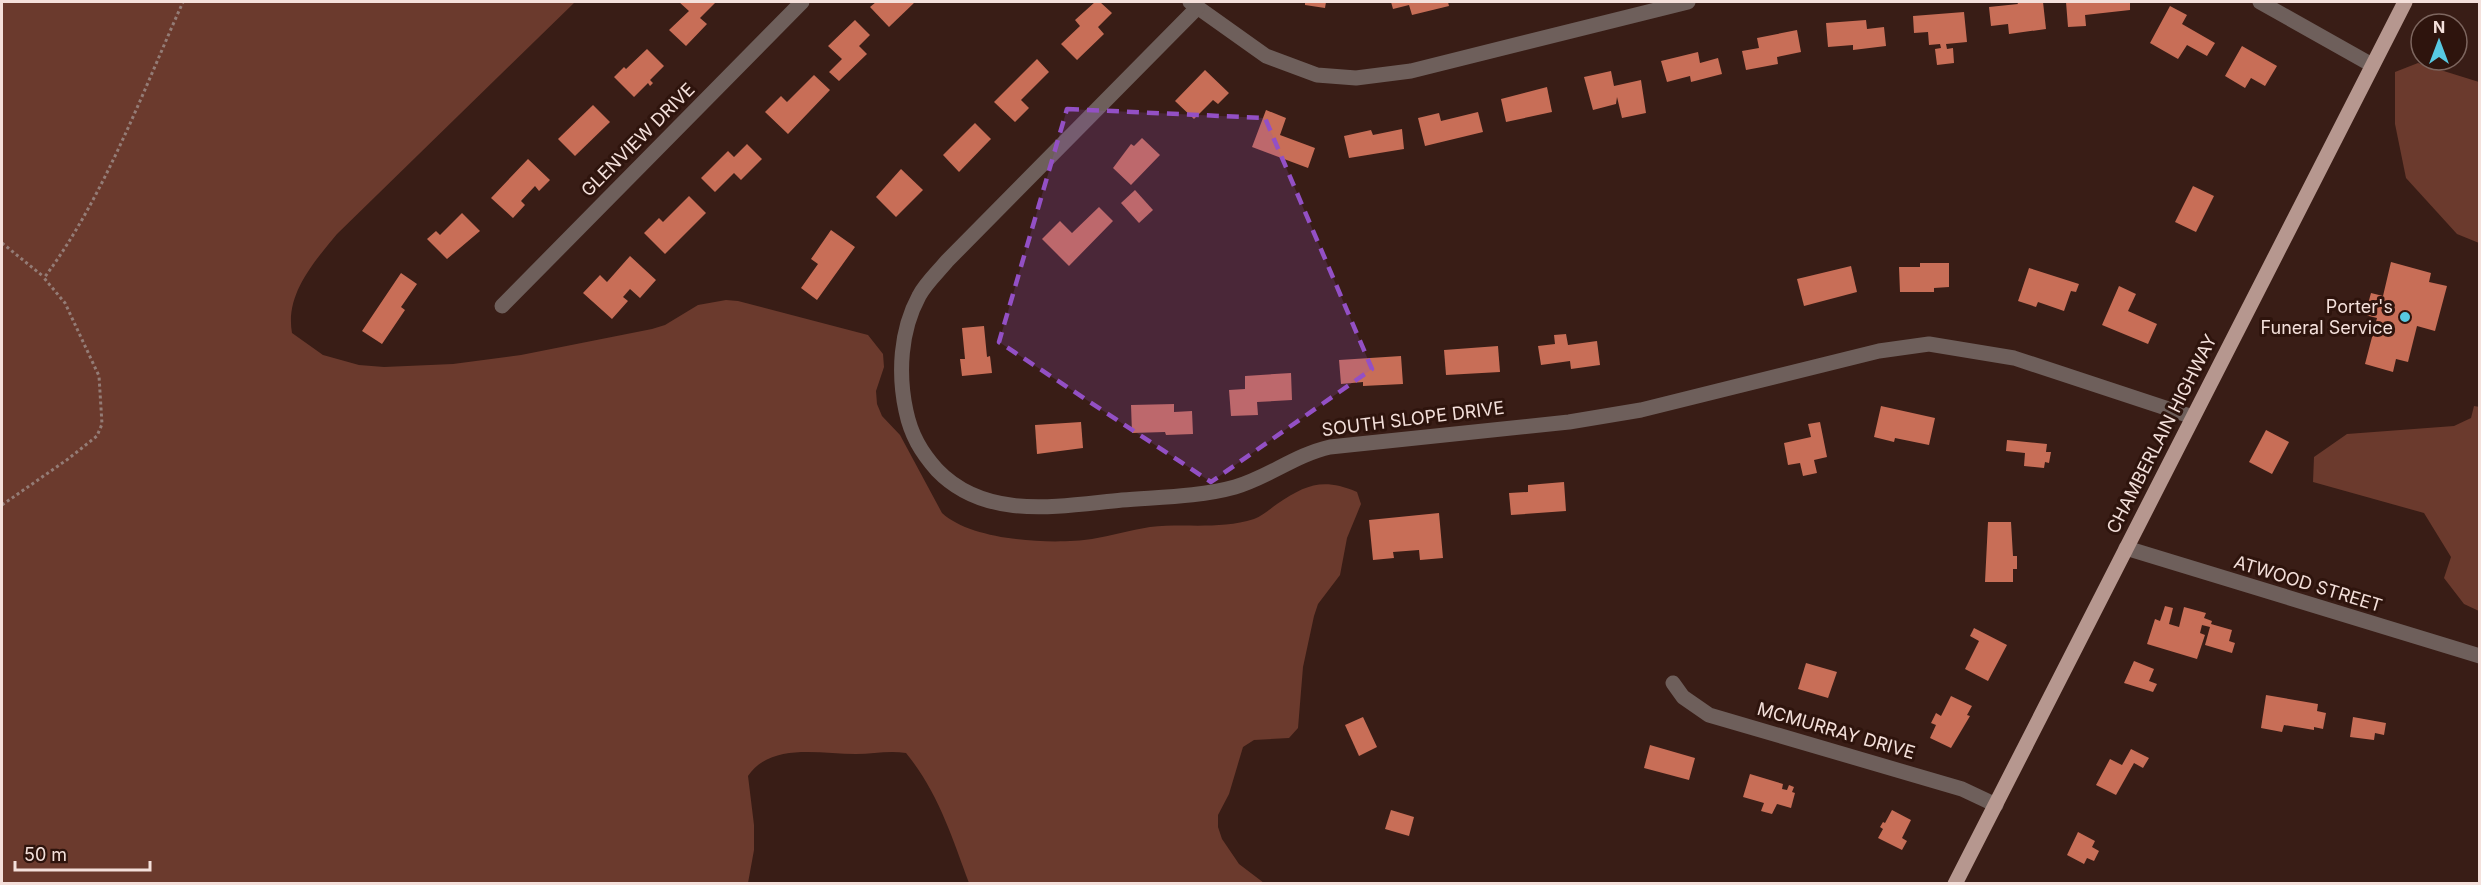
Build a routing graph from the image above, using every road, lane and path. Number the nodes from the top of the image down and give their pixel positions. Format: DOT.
graph roads {
  1 [pos="183,2"];
  2 [pos="802,2"];
  3 [pos="1688,2"];
  4 [pos="2260,2"];
  5 [pos="2405,2"];
  6 [pos="1193,5"];
  7 [pos="2372,65"];
  8 [pos="2,243"];
  9 [pos="44,278"];
  10 [pos="502,306"];
  11 [pos="2193,417"];
  12 [pos="2,505"];
  13 [pos="2126,548"];
  14 [pos="2480,656"];
  15 [pos="1673,683"];
  16 [pos="1996,805"];
  17 [pos="1955,884"];
  1 -- 9 [label="path"];
  2 -- 10 [label="street, GLENVIEW DRIVE"];
  3 -- 6 [label="street"];
  4 -- 7 [label="street"];
  5 -- 7 [label="main road, CHAMBERLAIN HIGHWAY"];
  6 -- 11 [label="street, SOUTH SLOPE DRIVE"];
  7 -- 11 [label="main road, CHAMBERLAIN HIGHWAY"];
  8 -- 9 [label="path"];
  9 -- 12 [label="path"];
  11 -- 13 [label="main road, CHAMBERLAIN HIGHWAY"];
  13 -- 14 [label="street, ATWOOD STREET"];
  13 -- 16 [label="main road, CHAMBERLAIN HIGHWAY"];
  15 -- 16 [label="street, MCMURRAY DRIVE"];
  16 -- 17 [label="main road, CHAMBERLAIN HIGHWAY"];
}
